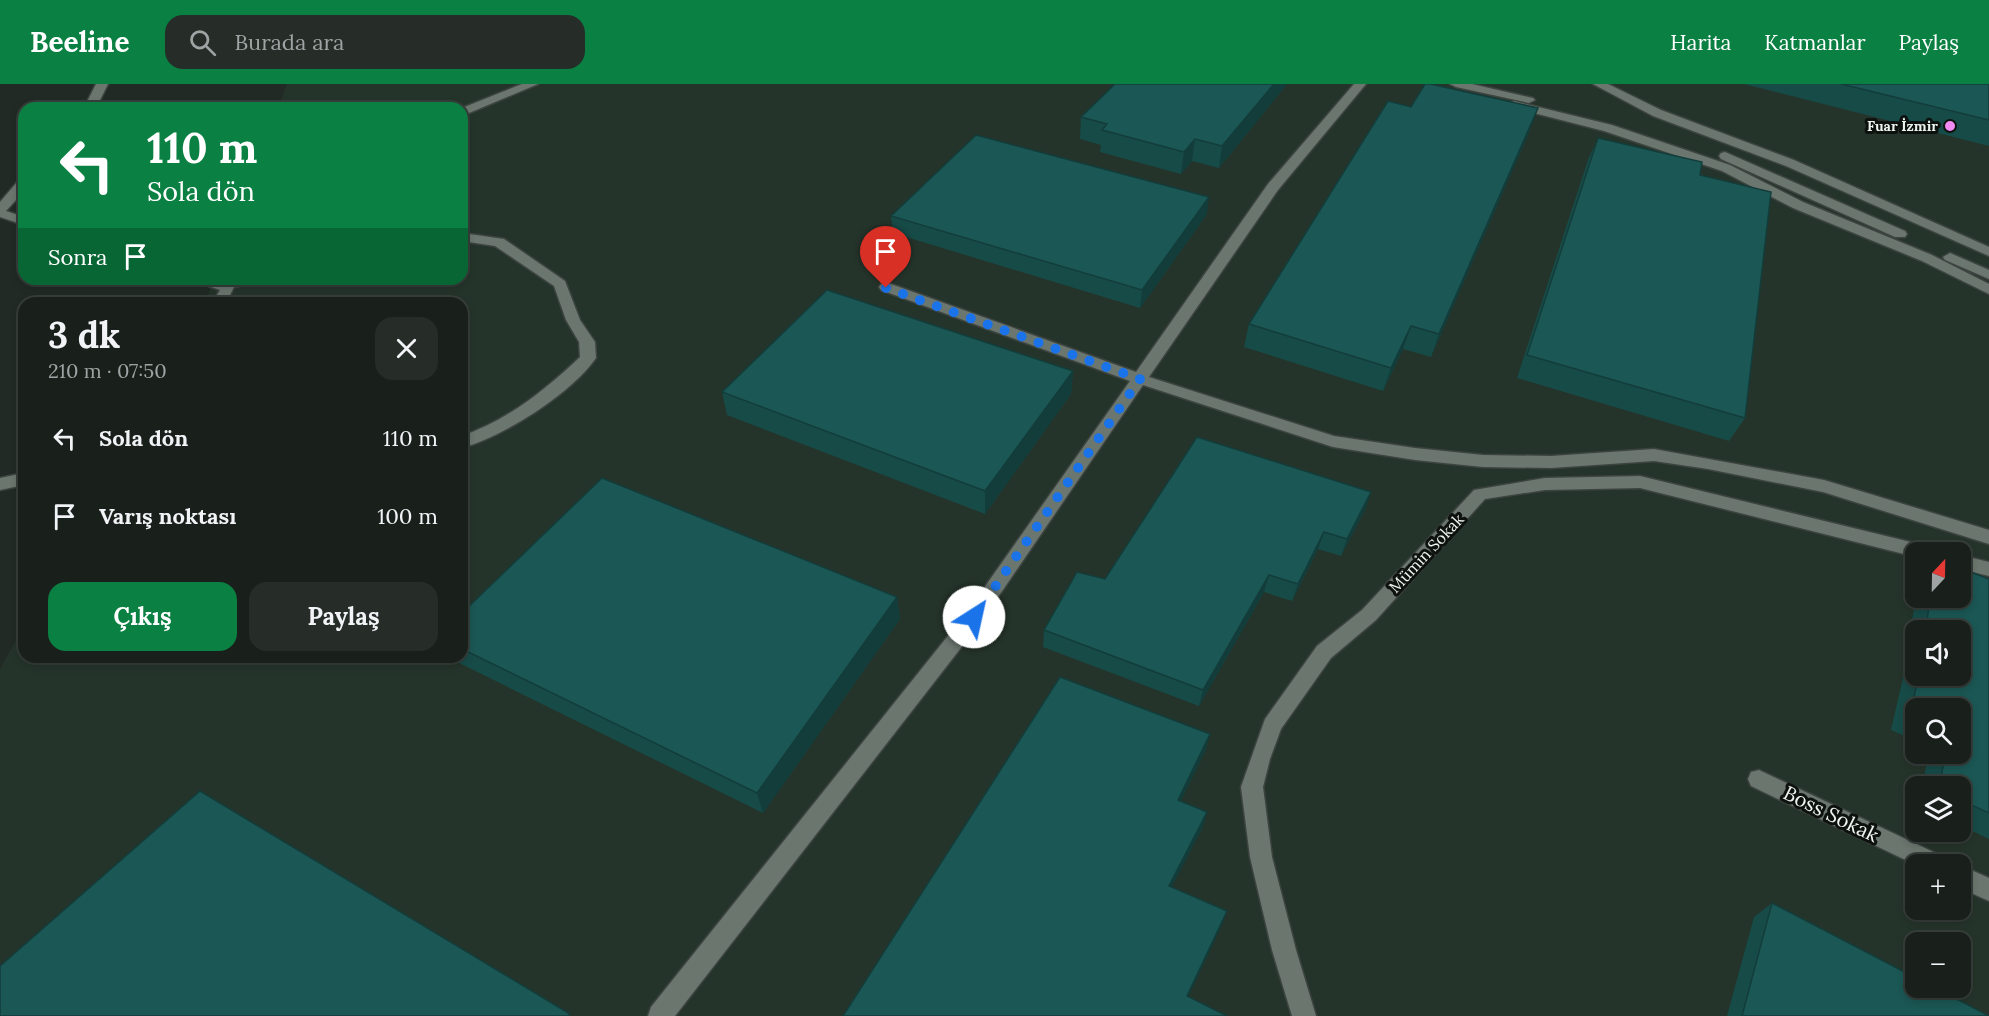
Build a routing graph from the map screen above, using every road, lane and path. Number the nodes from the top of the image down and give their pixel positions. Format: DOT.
graph roads {
  1 [pos="102,84"];
  2 [pos="532,84"];
  3 [pos="1360,84"];
  4 [pos="1456,84"];
  5 [pos="1599,84"];
  6 [pos="1439,88"];
  7 [pos="93,102"];
  8 [pos="468,110"];
  9 [pos="18,190"];
  10 [pos="0,212"];
  11 [pos="18,220"];
  12 [pos="18,224"];
  13 [pos="0,229"];
  14 [pos="468,238"];
  15 [pos="1989,252"];
  16 [pos="1989,275"];
  17 [pos="221,285"];
  18 [pos="886,288"];
  19 [pos="1989,290"];
  20 [pos="223,297"];
  21 [pos="1140,379"];
  22 [pos="468,440"];
  23 [pos="18,480"];
  24 [pos="0,484"];
  25 [pos="1989,537"];
  26 [pos="1905,548"];
  27 [pos="1971,565"];
  28 [pos="1989,569"];
  29 [pos="1759,779"];
  30 [pos="1915,854"];
  31 [pos="1971,881"];
  32 [pos="1989,890"];
  33 [pos="660,1016"];
  34 [pos="1304,1016"];
  1 -- 7 [label="street"];
  2 -- 8 [label="street"];
  3 -- 21 [label="street"];
  4 -- 16 [label="street"];
  5 -- 15 [label="street"];
  6 -- 19 [label="street"];
  9 -- 10 [label="street"];
  10 -- 11 [label="street"];
  12 -- 13 [label="street"];
  14 -- 22 [label="street"];
  17 -- 20 [label="street"];
  18 -- 21 [label="street"];
  21 -- 25 [label="street"];
  21 -- 33 [label="street"];
  23 -- 24 [label="street"];
  26 -- 34 [label="street, Mümin Sokak"];
  27 -- 28 [label="street"];
  29 -- 30 [label="street, Boss Sokak"];
  31 -- 32 [label="street"];
}
